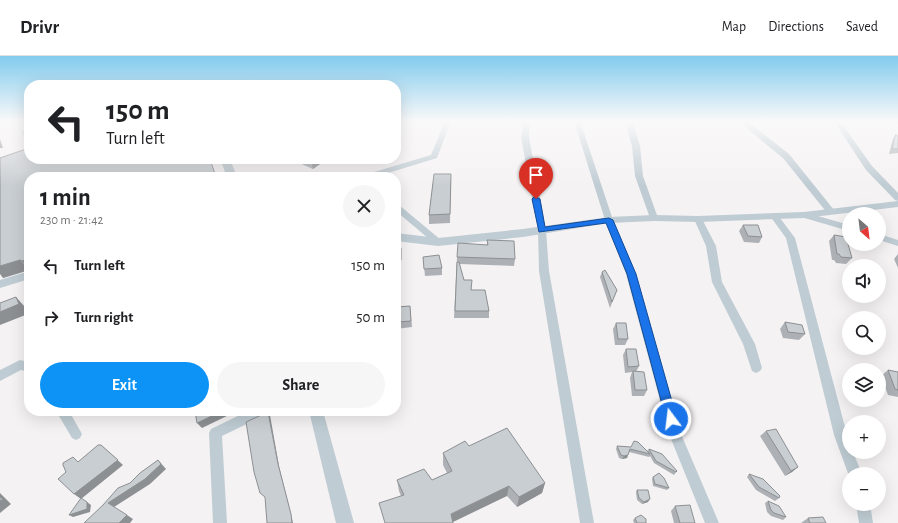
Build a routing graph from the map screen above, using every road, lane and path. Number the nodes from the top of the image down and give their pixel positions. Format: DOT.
graph roads {
  1 [pos="439,143"];
  2 [pos="526,143"];
  3 [pos="584,143"];
  4 [pos="635,143"];
  5 [pos="769,143"];
  6 [pos="852,143"];
  7 [pos="399,168"];
  8 [pos="385,172"];
  9 [pos="396,172"];
  10 [pos="898,198"];
  11 [pos="898,204"];
  12 [pos="401,211"];
  13 [pos="831,212"];
  14 [pos="804,215"];
  15 [pos="774,216"];
  16 [pos="654,218"];
  17 [pos="609,220"];
  18 [pos="698,220"];
  19 [pos="842,226"];
  20 [pos="542,230"];
  21 [pos="401,238"];
  22 [pos="886,240"];
  23 [pos="438,242"];
  24 [pos="898,244"];
  25 [pos="24,277"];
  26 [pos="0,284"];
  27 [pos="24,366"];
  28 [pos="756,368"];
  29 [pos="0,376"];
  30 [pos="65,416"];
  31 [pos="251,416"];
  32 [pos="317,416"];
  33 [pos="76,434"];
  34 [pos="852,467"];
  35 [pos="864,511"];
  36 [pos="220,523"];
  37 [pos="345,523"];
  38 [pos="587,523"];
  39 [pos="712,523"];
  40 [pos="866,523"];
  1 -- 7 [label="street"];
  2 -- 20 [label="street"];
  3 -- 17 [label="street"];
  4 -- 16 [label="street"];
  5 -- 13 [label="street"];
  6 -- 10 [label="street"];
  7 -- 8 [label="street"];
  7 -- 9 [label="street"];
  11 -- 13 [label="street"];
  12 -- 23 [label="street"];
  13 -- 14 [label="street"];
  14 -- 15 [label="street"];
  14 -- 19 [label="street"];
  15 -- 18 [label="street"];
  15 -- 34 [label="street"];
  16 -- 17 [label="street"];
  16 -- 18 [label="street"];
  17 -- 20 [label="street"];
  17 -- 39 [label="street"];
  18 -- 28 [label="street"];
  20 -- 23 [label="street"];
  20 -- 38 [label="street"];
  21 -- 23 [label="street"];
  22 -- 24 [label="street"];
  25 -- 26 [label="street"];
  27 -- 29 [label="street"];
  30 -- 33 [label="street"];
  31 -- 36 [label="street"];
  32 -- 37 [label="street"];
  35 -- 40 [label="street"];
}
